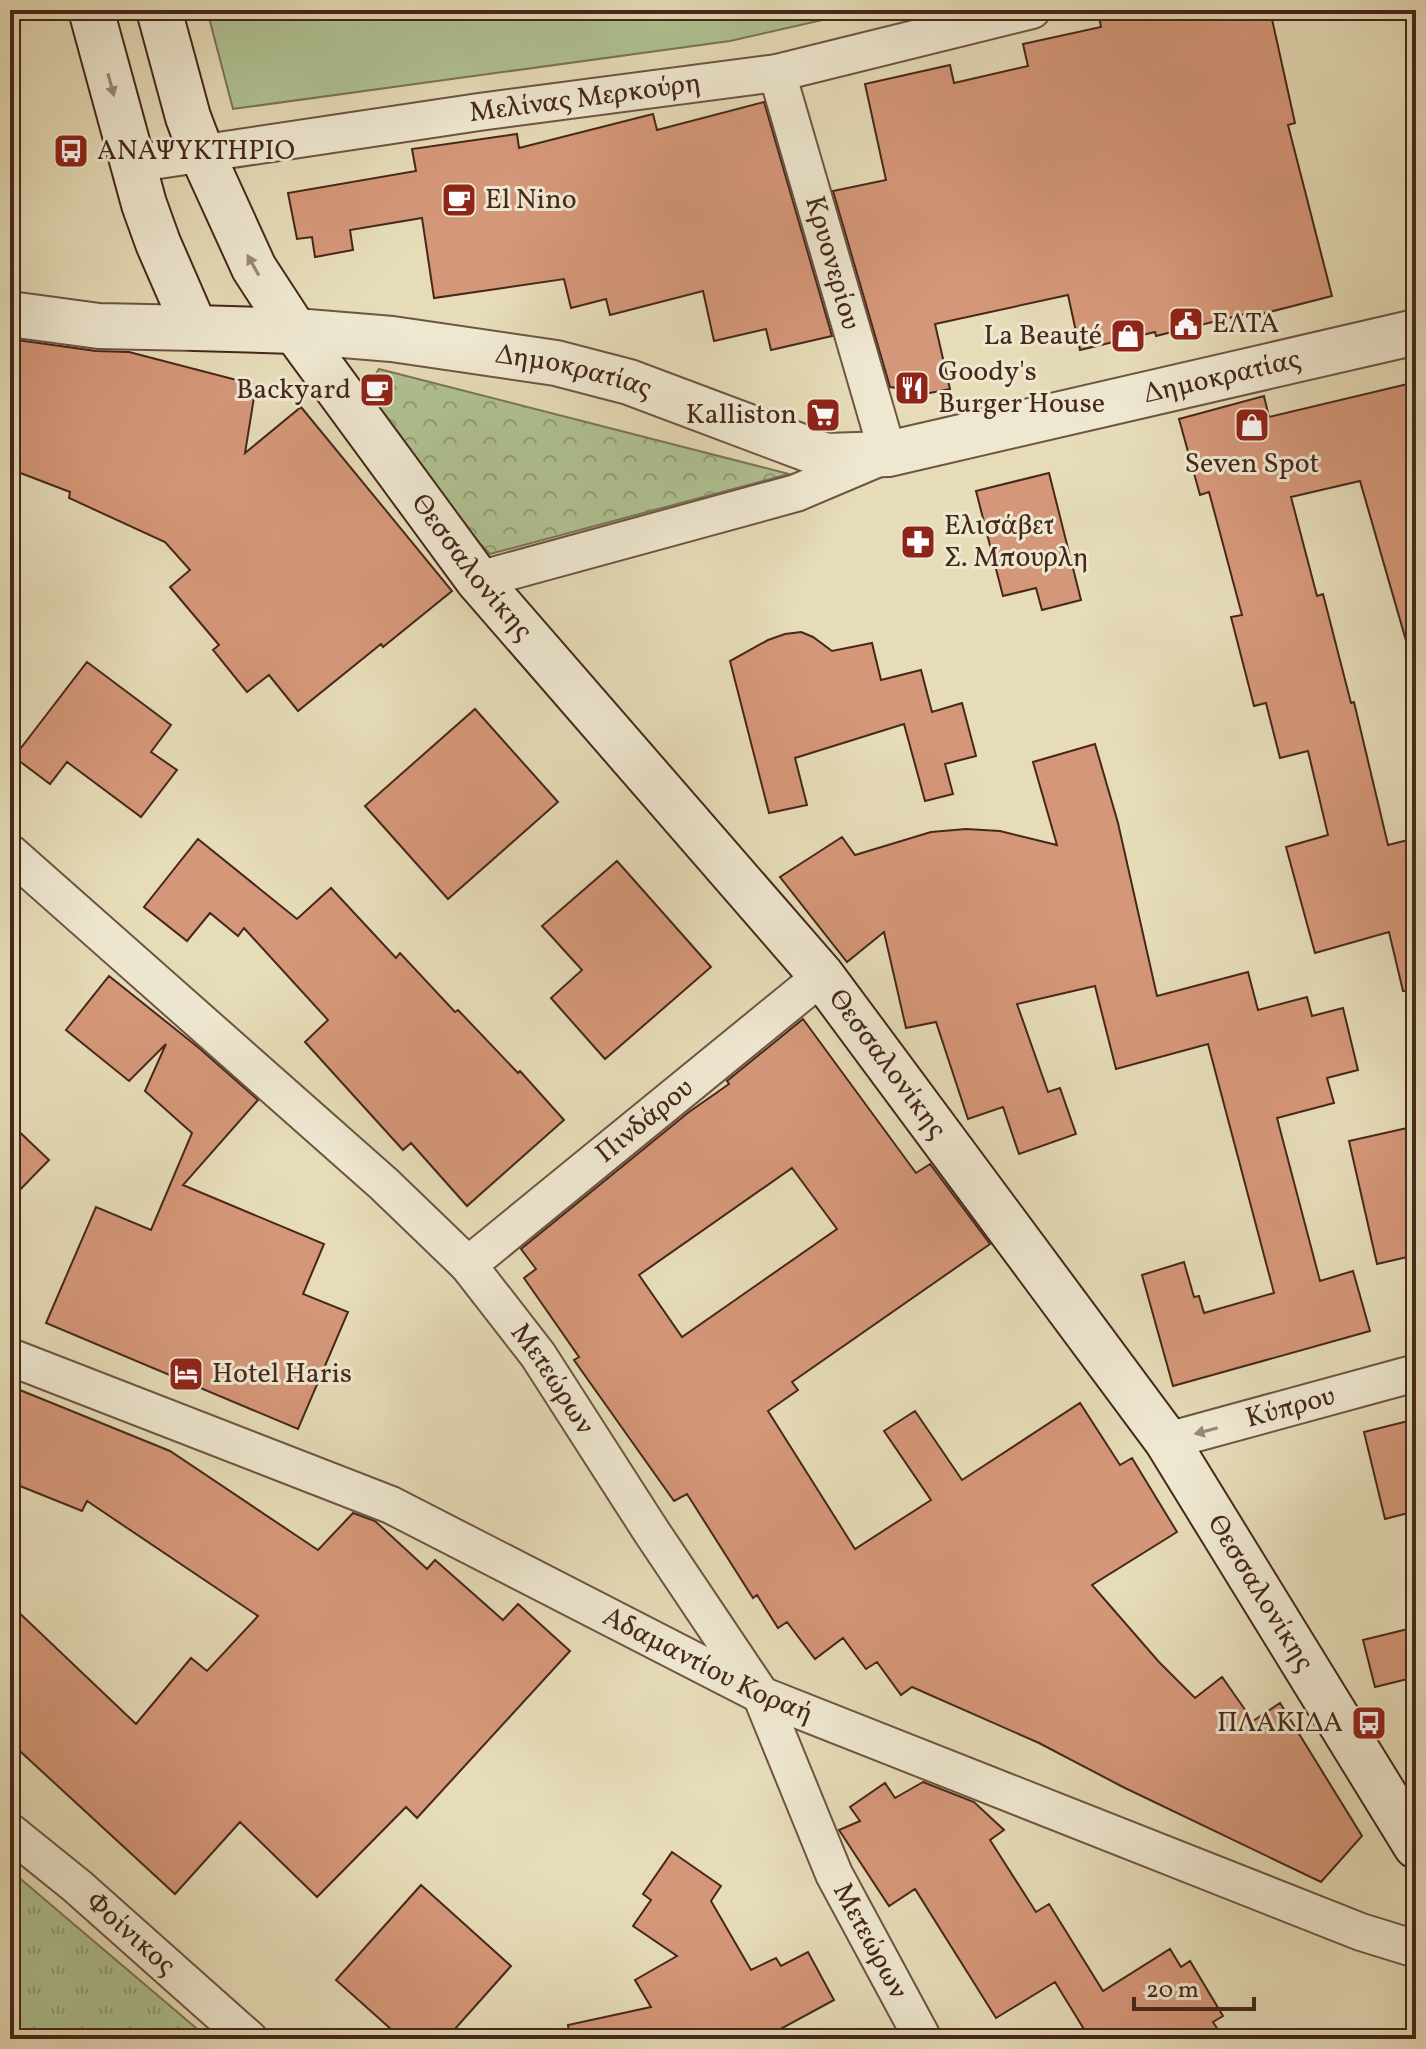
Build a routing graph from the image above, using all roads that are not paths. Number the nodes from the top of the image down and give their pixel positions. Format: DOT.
graph roads {
  1 [pos="91,10"];
  2 [pos="159,10"];
  3 [pos="1032,10"];
  4 [pos="777,73"];
  5 [pos="202,154"];
  6 [pos="132,164"];
  7 [pos="10,314"];
  8 [pos="195,328"];
  9 [pos="295,331"];
  10 [pos="1416,332"];
  11 [pos="888,454"];
  12 [pos="478,580"];
  13 [pos="10,853"];
  14 [pos="822,976"];
  15 [pos="468,1265"];
  16 [pos="10,1357"];
  17 [pos="1416,1373"];
  18 [pos="1167,1441"];
  19 [pos="761,1695"];
  20 [pos="10,1832"];
  21 [pos="1416,1846"];
  22 [pos="1416,1949"];
  23 [pos="249,2039"];
  24 [pos="923,2039"];
  1 -- 6 [label="main road, one-way"];
  2 -- 5 [label="main road, Θεσσαλονίκης"];
  3 -- 4 [label="street, Μελίνας Μερκούρη"];
  4 -- 5 [label="street, Μελίνας Μερκούρη"];
  4 -- 11 [label="street, Κρυονερίου"];
  5 -- 6 [label="street, Μελίνας Μερκούρη"];
  9 -- 5 [label="main road, Θεσσαλονίκης, one-way"];
  6 -- 8 [label="main road"];
  7 -- 8 [label="main road"];
  8 -- 9 [label="main road"];
  9 -- 11 [label="main road, Δημοκρατίας"];
  9 -- 12 [label="main road, Θεσσαλονίκης"];
  10 -- 11 [label="main road, Δημοκρατίας"];
  11 -- 12 [label="street, Δημοκρατίας"];
  12 -- 14 [label="main road, Θεσσαλονίκης"];
  13 -- 15 [label="street, Μετεώρων"];
  14 -- 15 [label="street, Πινδάρου"];
  14 -- 18 [label="main road, Θεσσαλονίκης"];
  15 -- 19 [label="street, Μετεώρων"];
  16 -- 19 [label="street, Αδαμαντίου Κοραή"];
  17 -- 18 [label="street, Κύπρου, one-way"];
  18 -- 21 [label="main road, Θεσσαλονίκης"];
  19 -- 22 [label="street, Αδαμαντίου Κοραή"];
  19 -- 24 [label="street, Μετεώρων"];
  20 -- 23 [label="street, Φοίνικος"];
}
